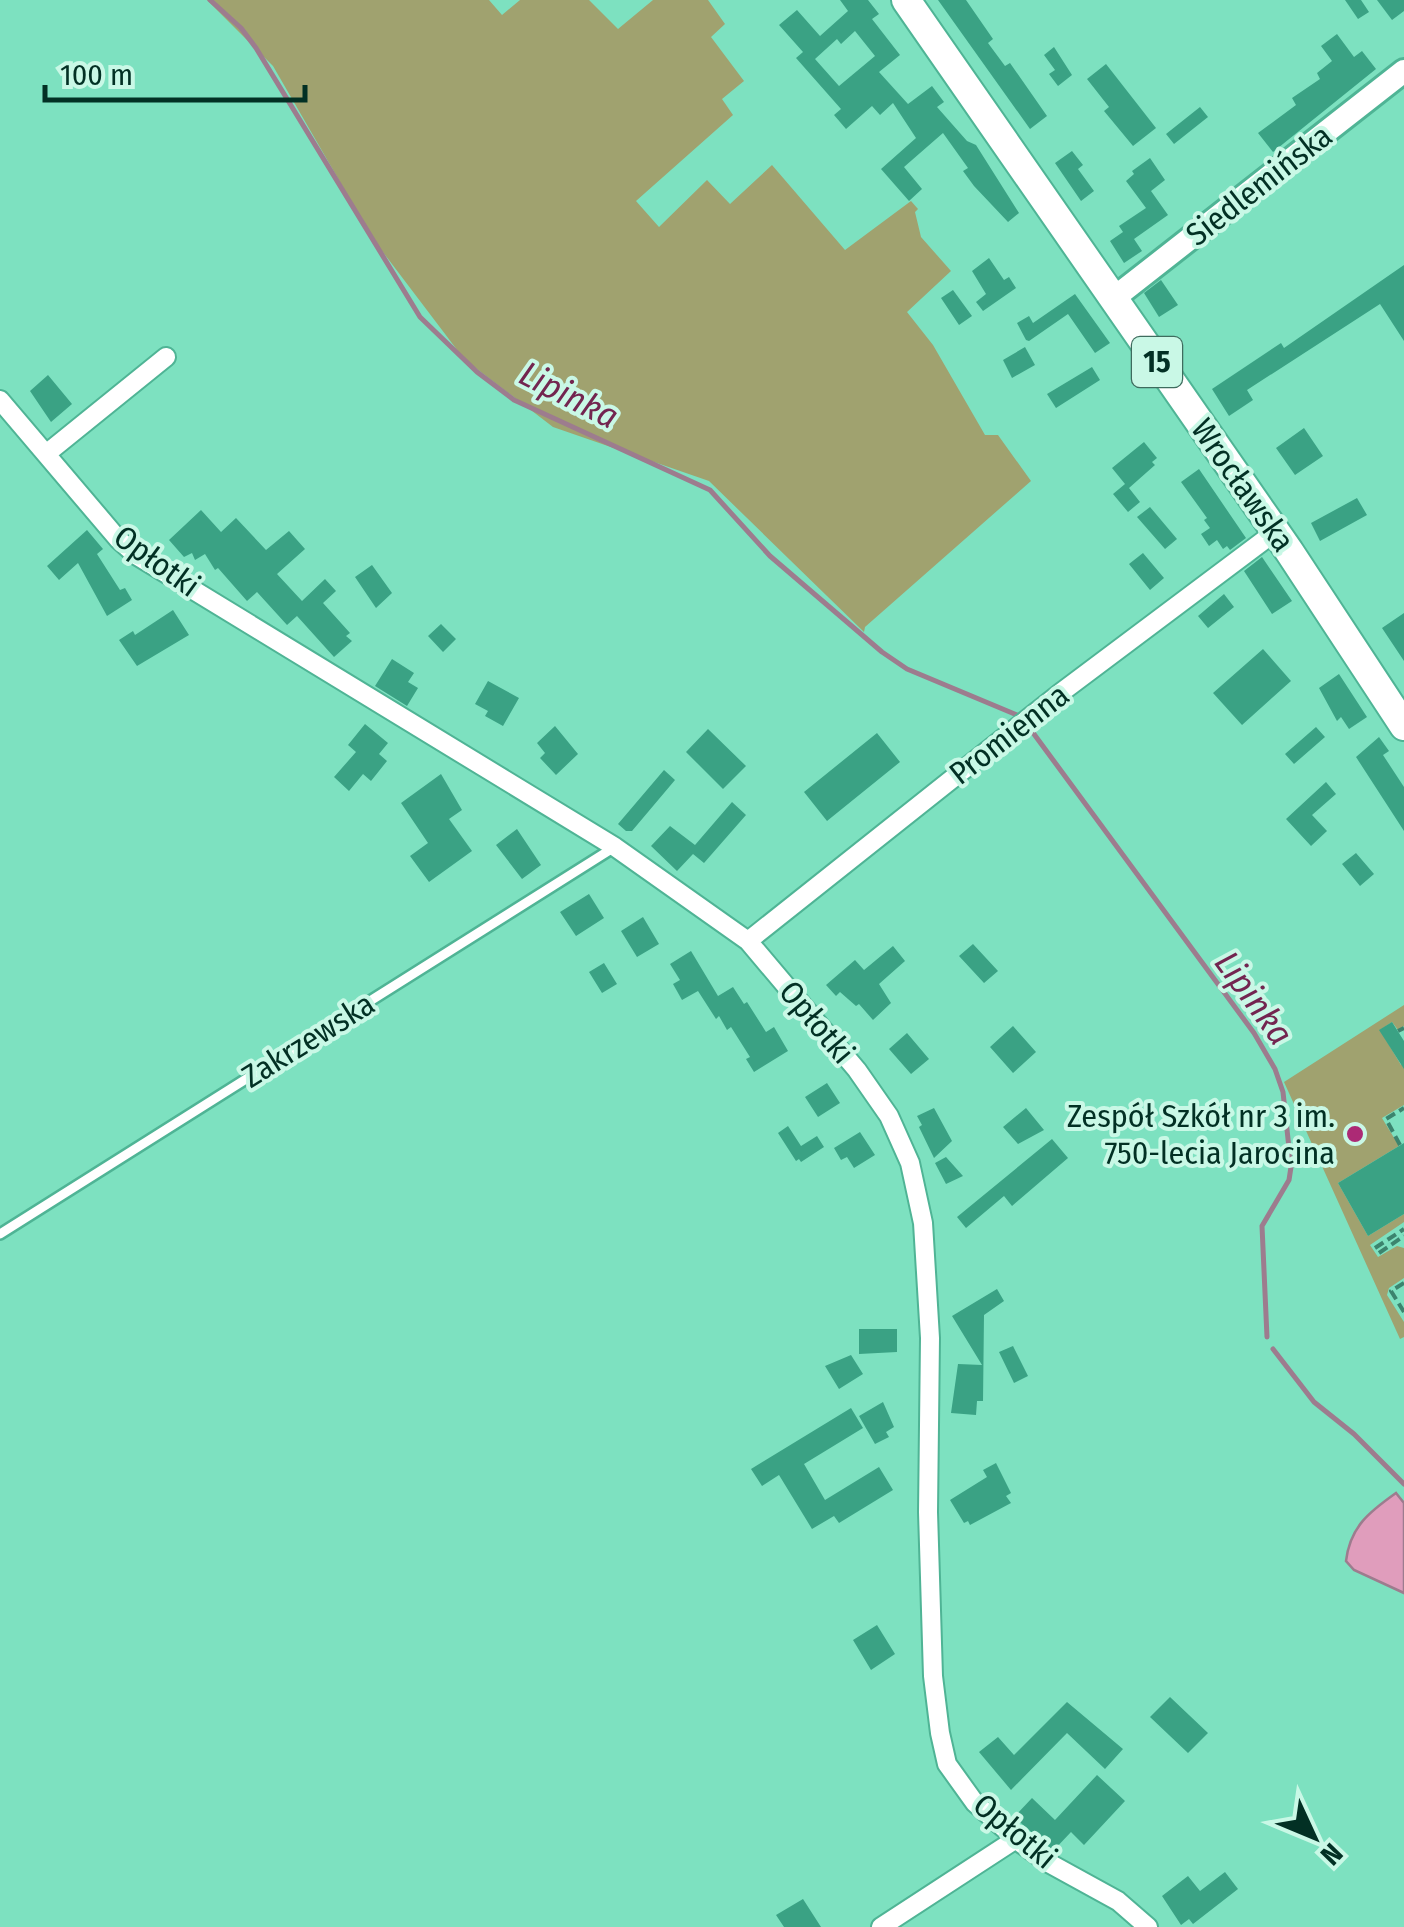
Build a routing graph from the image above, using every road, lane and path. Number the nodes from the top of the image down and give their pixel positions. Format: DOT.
graph roads {
  1 [pos="906,0"];
  2 [pos="1404,71"];
  3 [pos="1114,298"];
  4 [pos="166,357"];
  5 [pos="0,400"];
  6 [pos="46,454"];
  7 [pos="1275,532"];
  8 [pos="1404,726"];
  9 [pos="615,847"];
  10 [pos="748,941"];
  11 [pos="1404,1108"];
  12 [pos="1400,1145"];
  13 [pos="1404,1229"];
  14 [pos="0,1234"];
  15 [pos="1395,1234"];
  16 [pos="1404,1236"];
  17 [pos="1403,1246"];
  18 [pos="1404,1283"];
  19 [pos="1404,1312"];
  20 [pos="1016,1839"];
  21 [pos="881,1927"];
  22 [pos="1148,1927"];
  1 -- 3 [label="main road, Wrocławska / 15"];
  2 -- 3 [label="street, Siedlemińska"];
  3 -- 7 [label="main road, Wrocławska / 15"];
  4 -- 6 [label="street"];
  5 -- 6 [label="street, Opłotki"];
  6 -- 9 [label="street, Opłotki"];
  7 -- 8 [label="main road, Wrocławska / 15"];
  7 -- 10 [label="street, Promienna"];
  9 -- 10 [label="street, Opłotki"];
  9 -- 14 [label="lane, Zakrzewska"];
  10 -- 20 [label="street, Opłotki"];
  11 -- 12 [label="path"];
  13 -- 15 [label="path"];
  15 -- 16 [label="path"];
  15 -- 17 [label="path"];
  18 -- 19 [label="path"];
  20 -- 21 [label="street"];
  20 -- 22 [label="street, Opłotki"];
}
